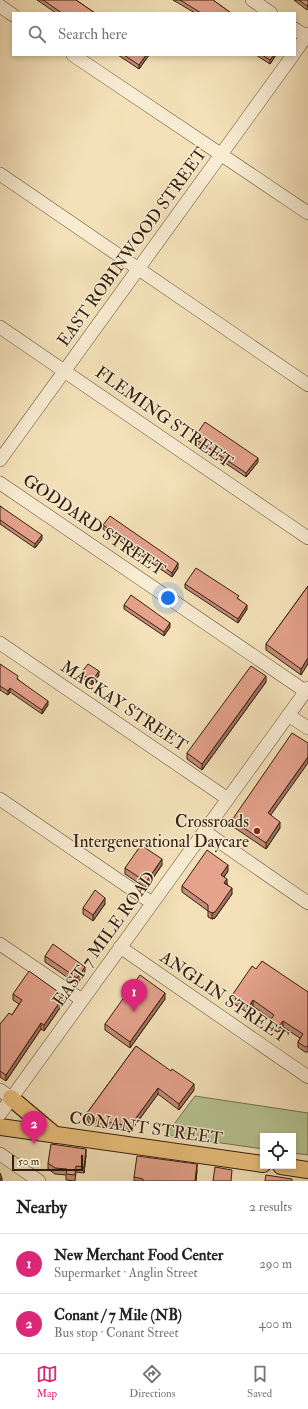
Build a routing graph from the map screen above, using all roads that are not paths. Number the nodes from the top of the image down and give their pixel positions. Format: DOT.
graph roads {
  1 [pos="252,0"];
  2 [pos="0,6"];
  3 [pos="270,12"];
  4 [pos="12,14"];
  5 [pos="296,30"];
  6 [pos="307,36"];
  7 [pos="296,51"];
  8 [pos="74,56"];
  9 [pos="292,56"];
  10 [pos="221,155"];
  11 [pos="0,174"];
  12 [pos="308,213"];
  13 [pos="139,269"];
  14 [pos="0,327"];
  15 [pos="65,371"];
  16 [pos="308,385"];
  17 [pos="0,460"];
  18 [pos="0,483"];
  19 [pos="308,538"];
  20 [pos="0,643"];
  21 [pos="307,690"];
  22 [pos="288,715"];
  23 [pos="308,728"];
  24 [pos="0,799"];
  25 [pos="228,799"];
  26 [pos="204,831"];
  27 [pos="152,903"];
  28 [pos="308,903"];
  29 [pos="0,944"];
  30 [pos="120,947"];
  31 [pos="82,1000"];
  32 [pos="308,1077"];
  33 [pos="6,1094"];
  34 [pos="0,1114"];
  35 [pos="0,1127"];
  36 [pos="55,1135"];
  37 [pos="0,1154"];
  38 [pos="260,1164"];
  39 [pos="296,1168"];
  40 [pos="308,1170"];
  41 [pos="39,1181"];
  1 -- 3 [label="street"];
  2 -- 4 [label="street"];
  5 -- 6 [label="street"];
  6 -- 7 [label="street"];
  8 -- 10 [label="street"];
  9 -- 10 [label="street, EAST ROBINWOOD STREET"];
  10 -- 12 [label="street"];
  10 -- 13 [label="street, EAST ROBINWOOD STREET"];
  11 -- 13 [label="street"];
  13 -- 15 [label="street, EAST ROBINWOOD STREET"];
  13 -- 16 [label="street"];
  14 -- 15 [label="street, FLEMING STREET"];
  15 -- 17 [label="street, EAST ROBINWOOD STREET"];
  15 -- 19 [label="street, FLEMING STREET"];
  18 -- 21 [label="street, GODDARD STREET"];
  20 -- 25 [label="street, MACKAY STREET"];
  21 -- 22 [label="street, EAST 7 MILE ROAD"];
  22 -- 23 [label="street"];
  22 -- 25 [label="street, EAST 7 MILE ROAD"];
  24 -- 27 [label="street"];
  25 -- 26 [label="street, EAST 7 MILE ROAD"];
  26 -- 27 [label="street, EAST 7 MILE ROAD"];
  26 -- 28 [label="street"];
  27 -- 30 [label="street, EAST 7 MILE ROAD"];
  29 -- 31 [label="street"];
  30 -- 31 [label="street, EAST 7 MILE ROAD"];
  30 -- 32 [label="street, ANGLIN STREET"];
  31 -- 33 [label="street, EAST 7 MILE ROAD"];
  33 -- 34 [label="street, EAST 7 MILE ROAD"];
  33 -- 36 [label="main road"];
  35 -- 36 [label="main road, CONANT STREET"];
  36 -- 38 [label="main road, CONANT STREET"];
  37 -- 41 [label="street"];
  39 -- 40 [label="main road"];
}
